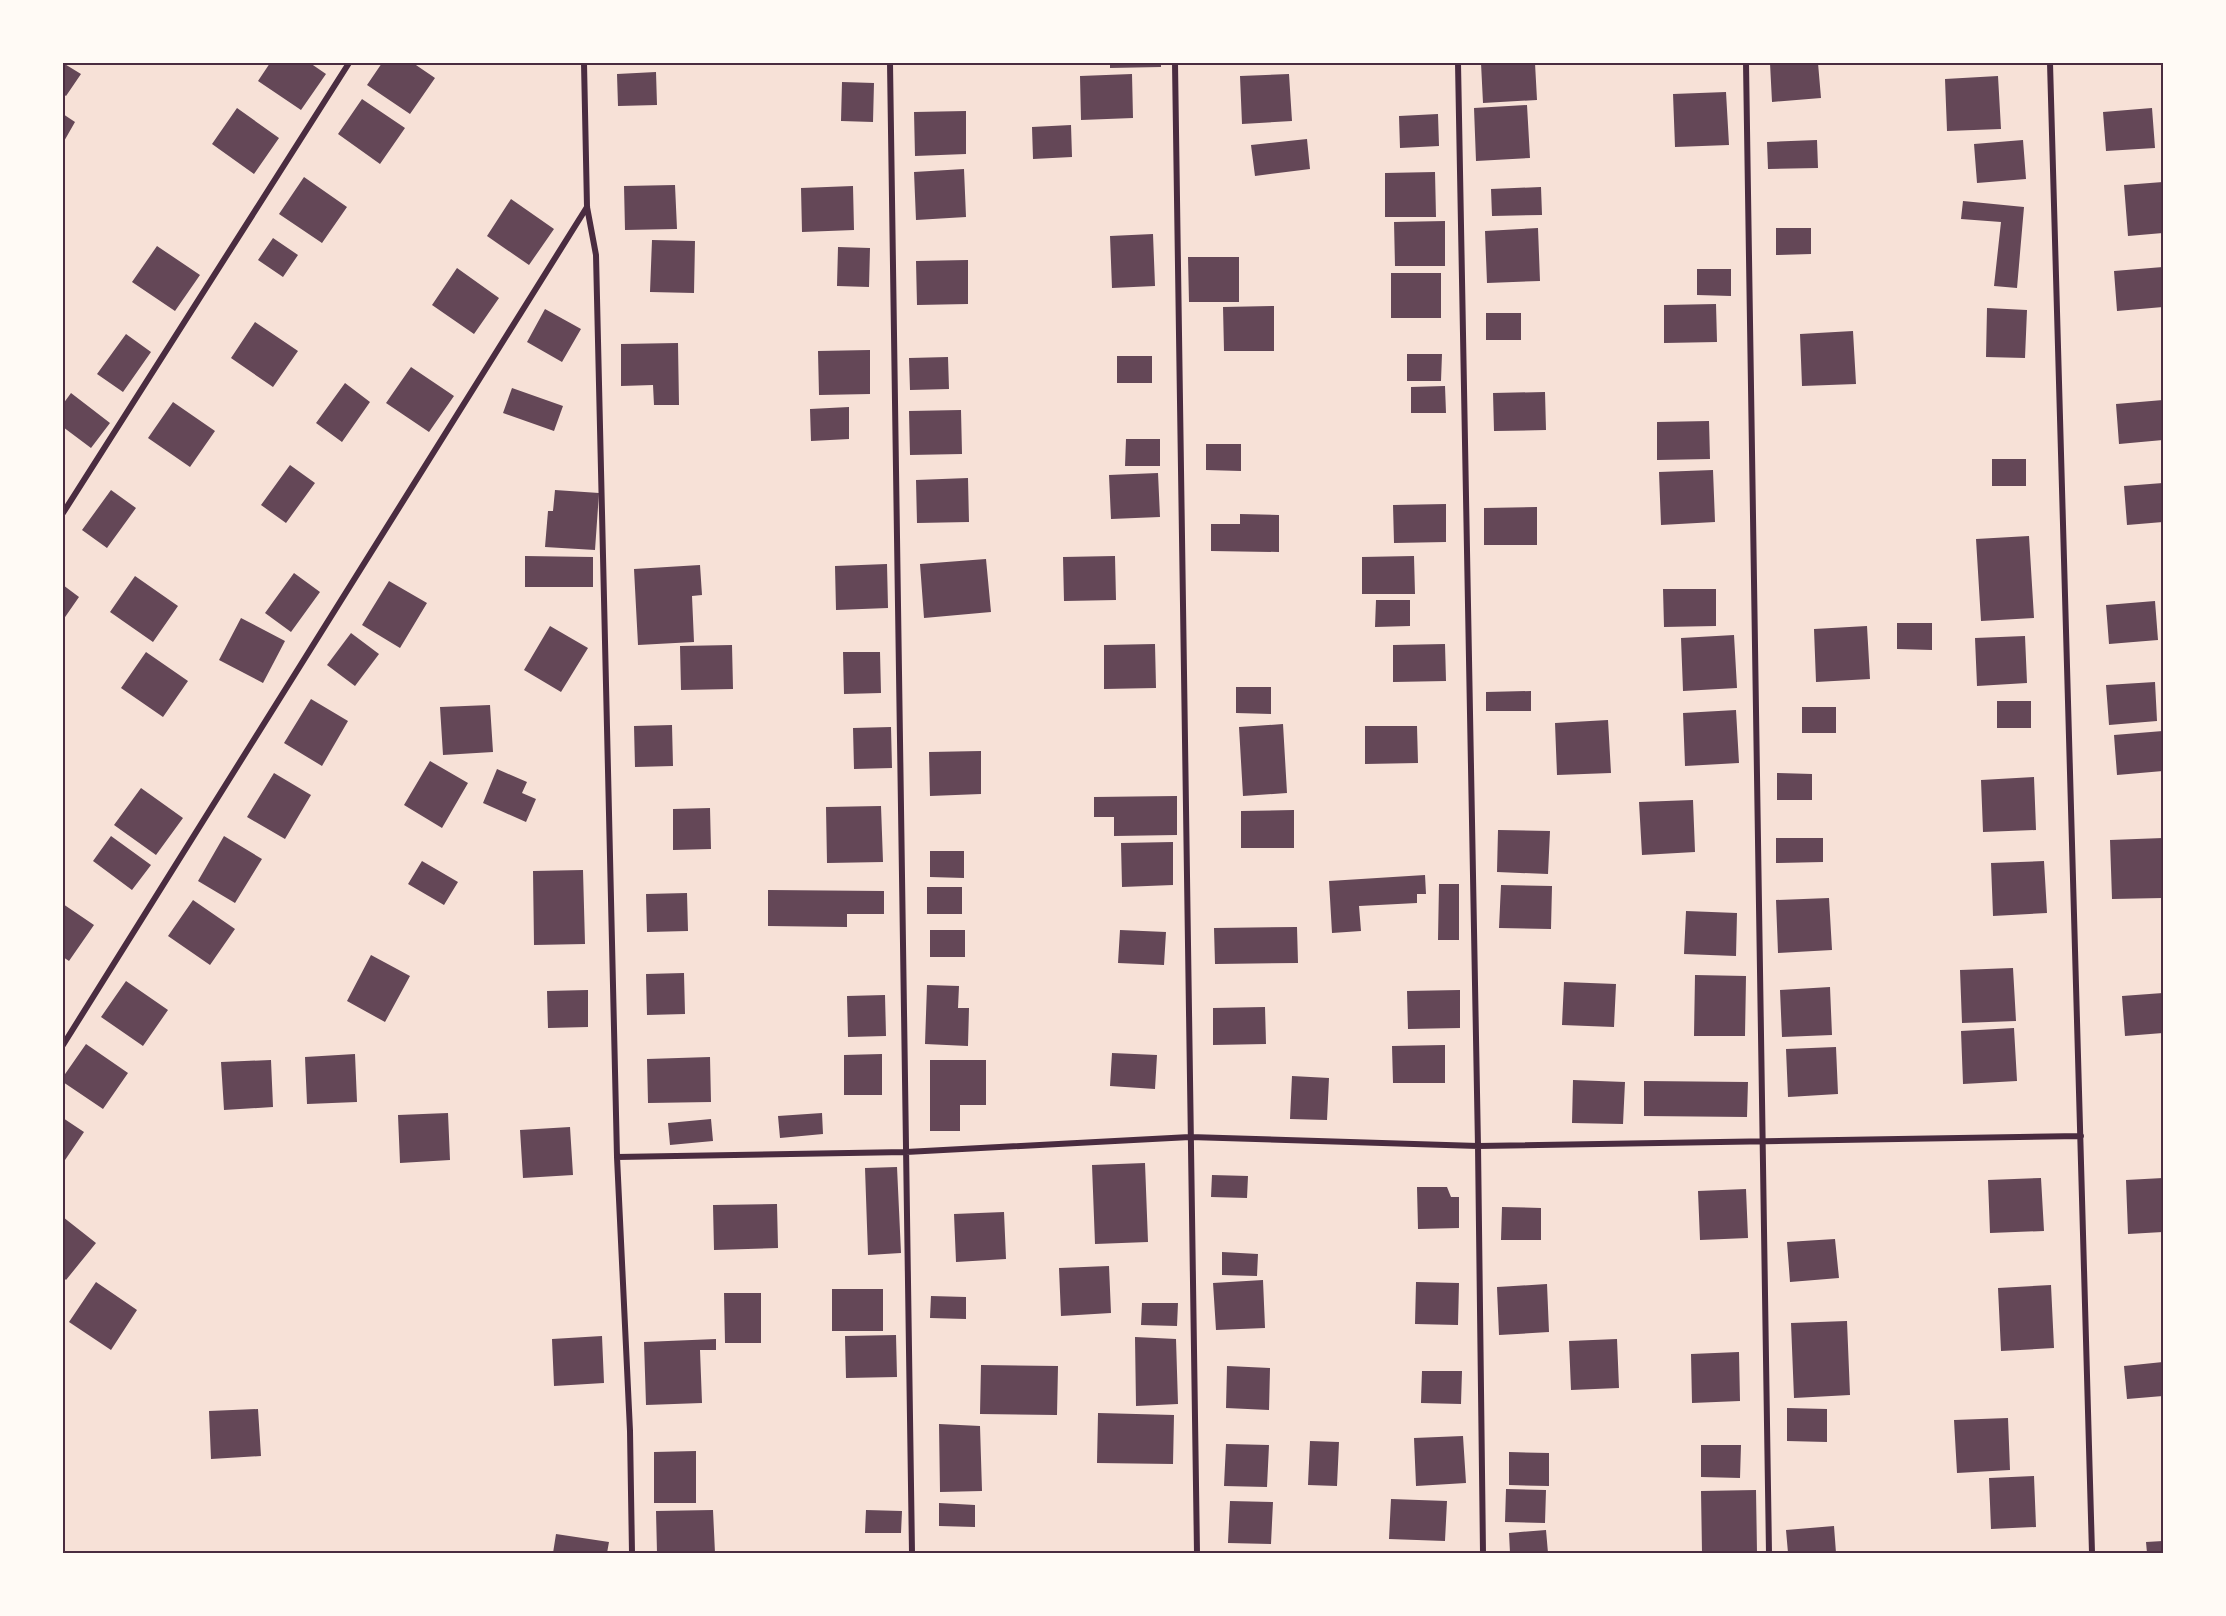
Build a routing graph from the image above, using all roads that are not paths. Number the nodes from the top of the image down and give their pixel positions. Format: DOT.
graph roads {
  1 [pos="349,63"];
  2 [pos="584,63"];
  3 [pos="890,63"];
  4 [pos="1175,63"];
  5 [pos="1458,63"];
  6 [pos="1746,63"];
  7 [pos="2050,63"];
  8 [pos="587,207"];
  9 [pos="63,513"];
  10 [pos="63,1045"];
  11 [pos="2080,1136"];
  12 [pos="1190,1137"];
  13 [pos="1764,1141"];
  14 [pos="1478,1146"];
  15 [pos="906,1152"];
  16 [pos="617,1157"];
  17 [pos="632,1553"];
  18 [pos="912,1553"];
  19 [pos="1197,1553"];
  20 [pos="1483,1553"];
  21 [pos="1769,1553"];
  22 [pos="2092,1553"];
  1 -- 9 [label="street"];
  2 -- 8 [label="street"];
  3 -- 15 [label="street"];
  4 -- 12 [label="street"];
  5 -- 14 [label="street"];
  6 -- 13 [label="street"];
  7 -- 11 [label="street"];
  8 -- 10 [label="street"];
  8 -- 16 [label="street"];
  11 -- 13 [label="street"];
  11 -- 22 [label="street"];
  12 -- 14 [label="street"];
  12 -- 15 [label="street"];
  12 -- 19 [label="street"];
  13 -- 14 [label="street"];
  13 -- 21 [label="street"];
  14 -- 20 [label="street"];
  15 -- 16 [label="street"];
  15 -- 18 [label="street"];
  16 -- 17 [label="street"];
}
